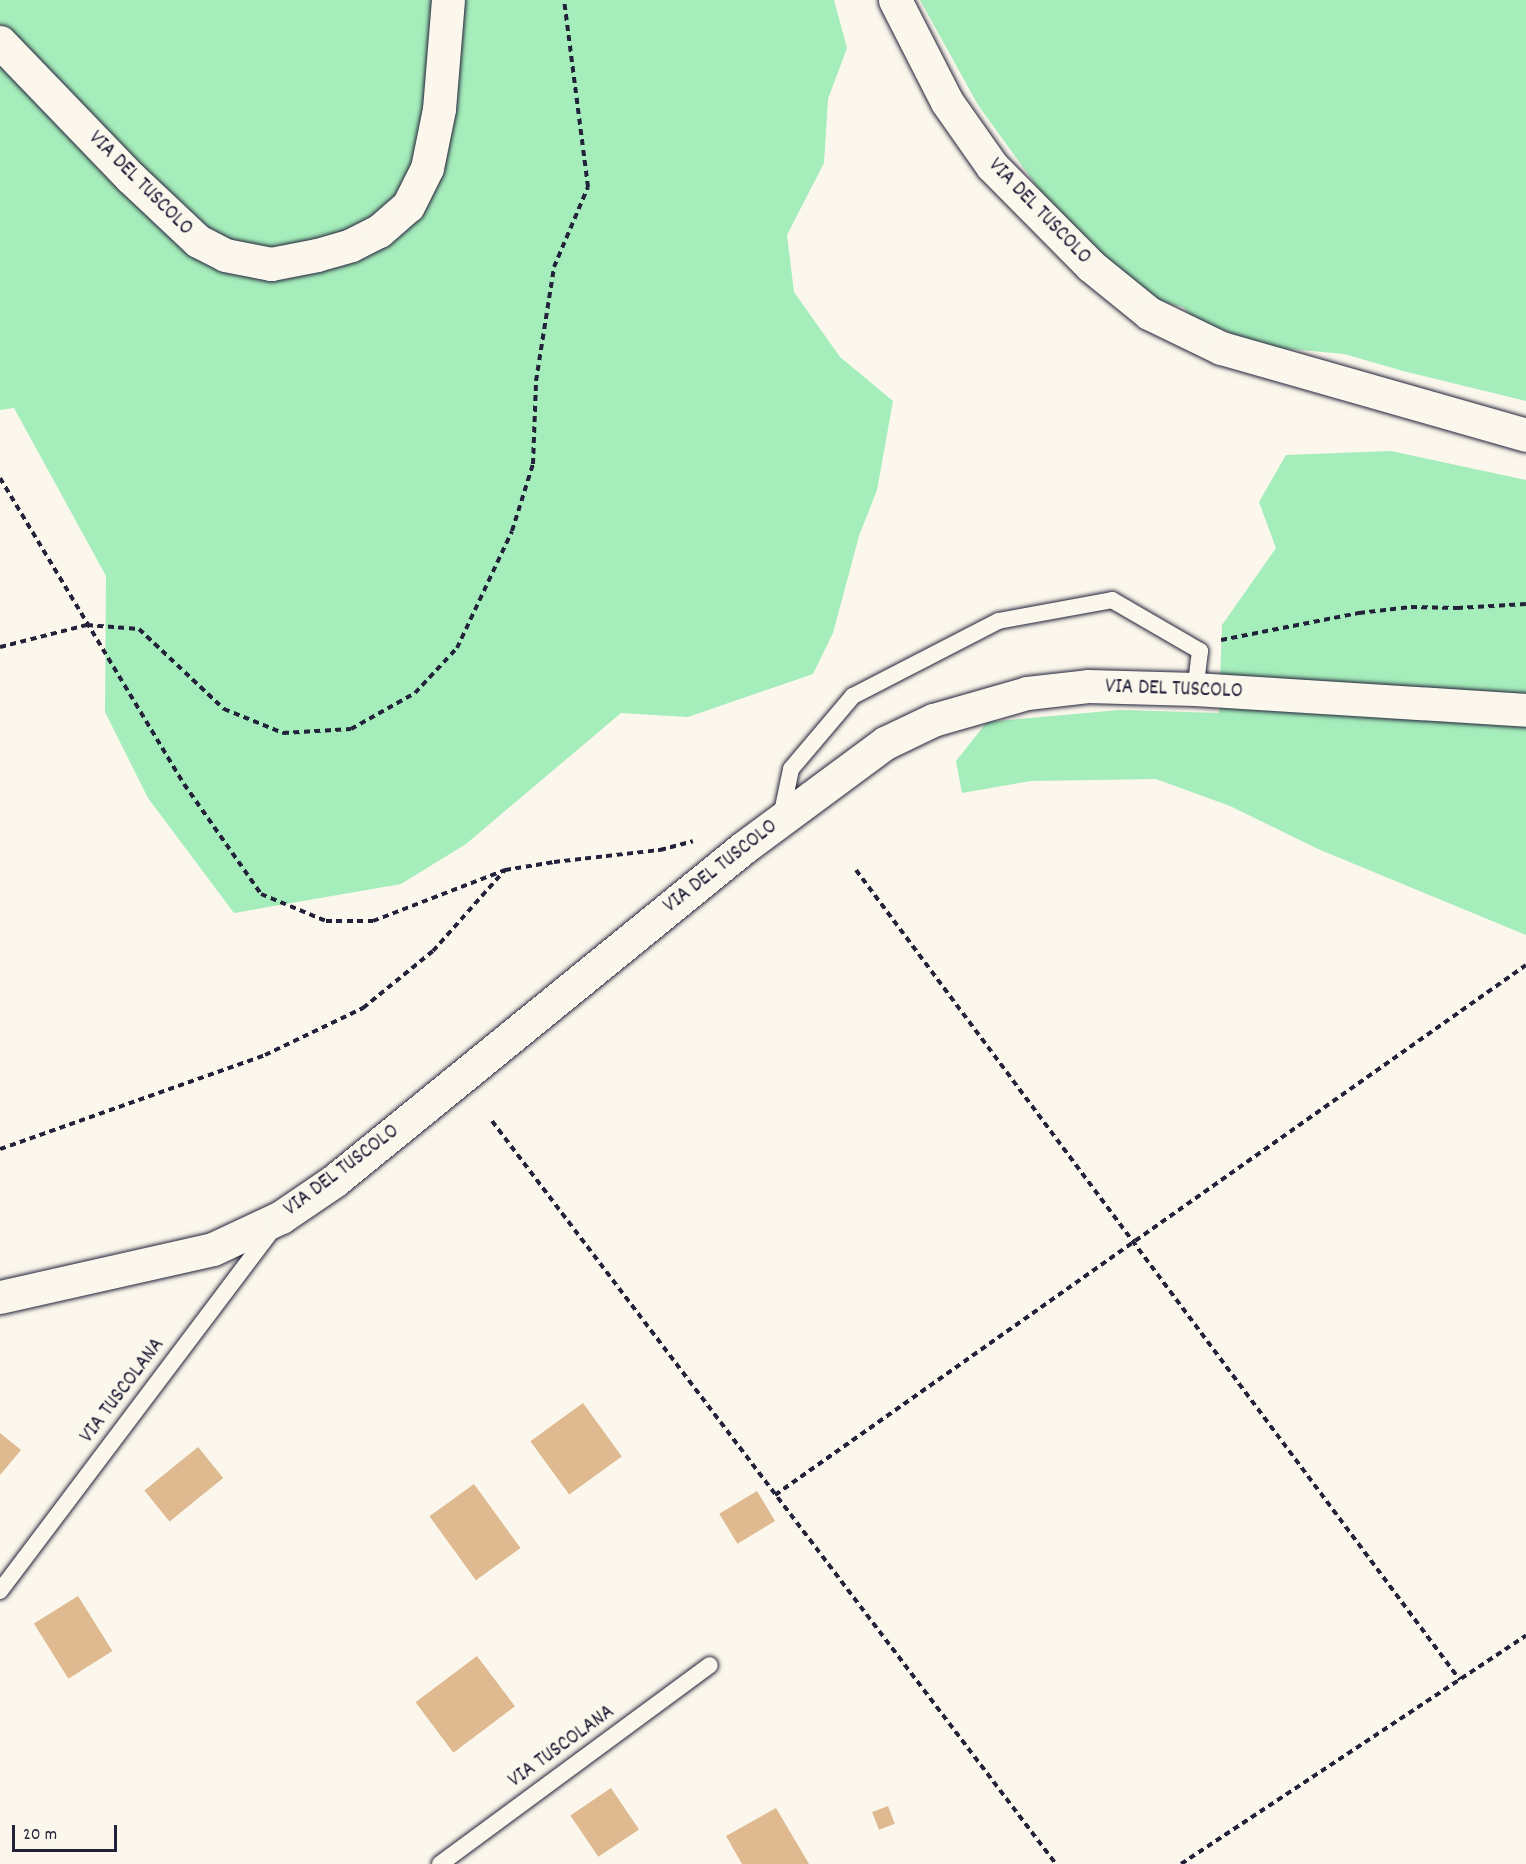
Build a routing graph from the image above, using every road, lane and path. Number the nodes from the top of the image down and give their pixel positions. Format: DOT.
graph roads {
  1 [pos="448,0"];
  2 [pos="564,0"];
  3 [pos="895,0"];
  4 [pos="0,42"];
  5 [pos="1526,435"];
  6 [pos="0,478"];
  7 [pos="1526,604"];
  8 [pos="87,626"];
  9 [pos="0,647"];
  10 [pos="1200,651"];
  11 [pos="1195,689"];
  12 [pos="1526,710"];
  13 [pos="780,820"];
  14 [pos="743,848"];
  15 [pos="505,870"];
  16 [pos="856,870"];
  17 [pos="1526,965"];
  18 [pos="492,1121"];
  19 [pos="0,1149"];
  20 [pos="281,1217"];
  21 [pos="1133,1242"];
  22 [pos="0,1297"];
  23 [pos="775,1495"];
  24 [pos="0,1591"];
  25 [pos="1526,1636"];
  26 [pos="710,1665"];
  27 [pos="1460,1680"];
  28 [pos="440,1864"];
  29 [pos="1056,1864"];
  30 [pos="1181,1864"];
  1 -- 4 [label="street, VIA DEL TUSCOLO"];
  2 -- 8 [label="path"];
  3 -- 5 [label="street, VIA DEL TUSCOLO"];
  6 -- 8 [label="path"];
  7 -- 10 [label="path"];
  8 -- 9 [label="path"];
  8 -- 15 [label="path"];
  10 -- 11 [label="lane"];
  10 -- 13 [label="lane"];
  11 -- 12 [label="street, VIA DEL TUSCOLO"];
  11 -- 13 [label="street, VIA DEL TUSCOLO"];
  13 -- 14 [label="street, VIA DEL TUSCOLO"];
  14 -- 15 [label="path"];
  14 -- 20 [label="street, VIA DEL TUSCOLO"];
  15 -- 19 [label="path"];
  16 -- 21 [label="path"];
  17 -- 21 [label="path"];
  18 -- 23 [label="path"];
  20 -- 22 [label="street, VIA DEL TUSCOLO"];
  20 -- 24 [label="lane, VIA TUSCOLANA"];
  21 -- 23 [label="path"];
  21 -- 27 [label="path"];
  23 -- 29 [label="path"];
  25 -- 27 [label="path"];
  26 -- 28 [label="lane, VIA TUSCOLANA"];
  27 -- 30 [label="path"];
}
